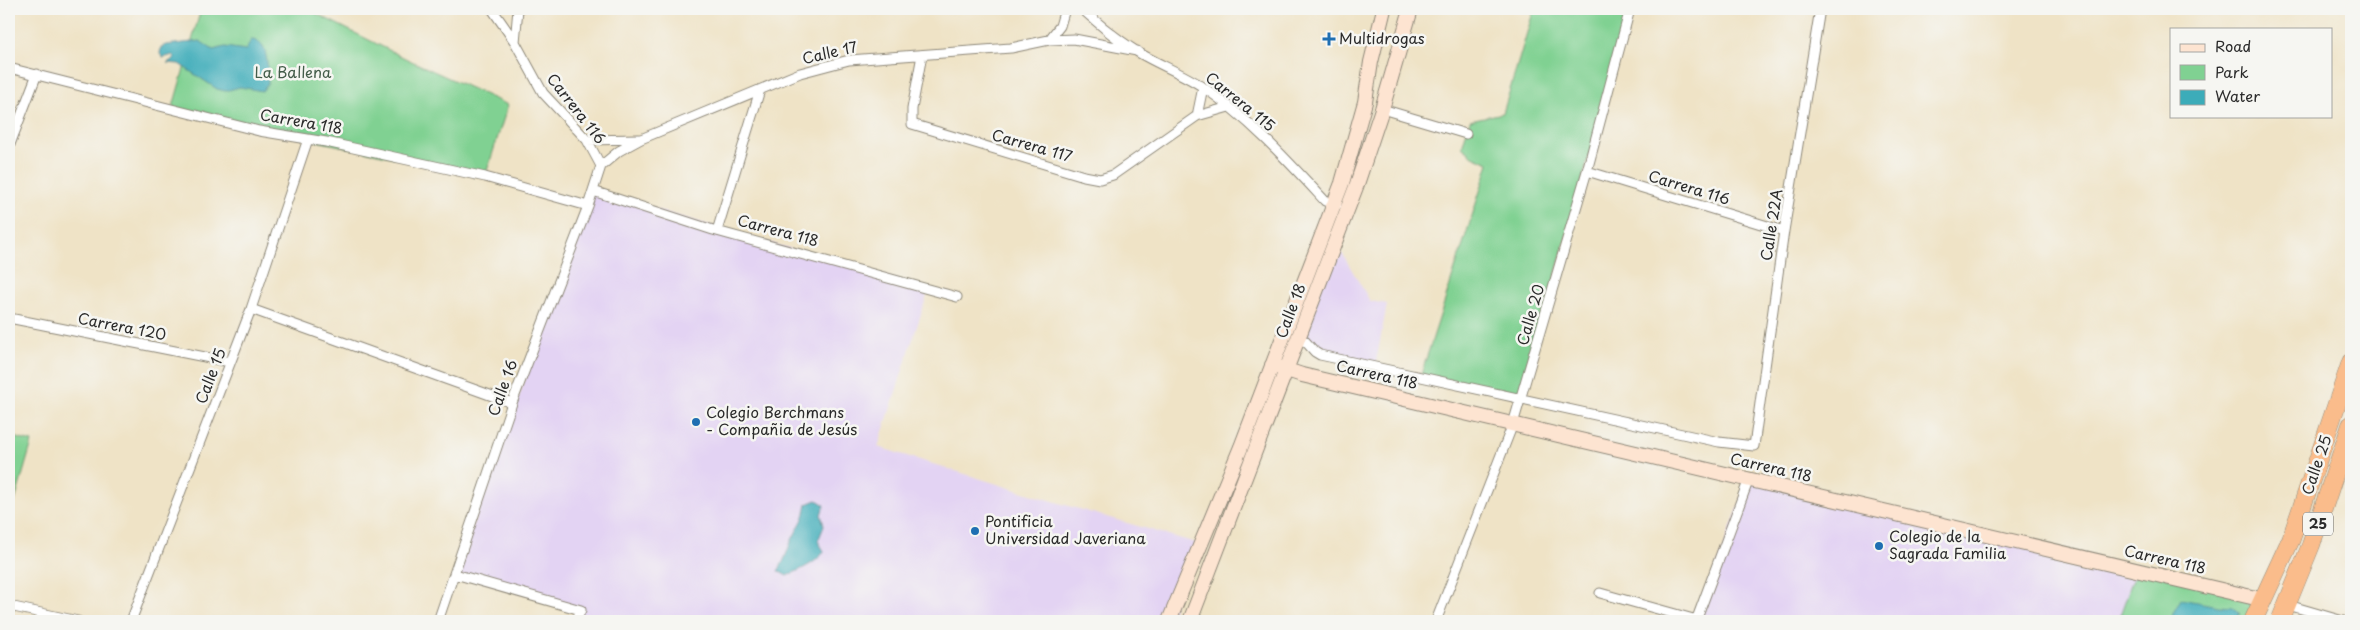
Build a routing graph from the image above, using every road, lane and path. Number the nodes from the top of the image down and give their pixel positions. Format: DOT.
graph roads {
  1 [pos="492,9"];
  2 [pos="518,9"];
  3 [pos="1065,9"];
  4 [pos="1082,9"];
  5 [pos="1384,9"];
  6 [pos="1411,9"];
  7 [pos="1630,9"];
  8 [pos="1820,9"];
  9 [pos="1048,40"];
  10 [pos="515,42"];
  11 [pos="1137,52"];
  12 [pos="922,55"];
  13 [pos="9,68"];
  14 [pos="37,74"];
  15 [pos="1203,87"];
  16 [pos="760,90"];
  17 [pos="1229,107"];
  18 [pos="1382,109"];
  19 [pos="1197,116"];
  20 [pos="1466,134"];
  21 [pos="308,139"];
  22 [pos="641,139"];
  23 [pos="587,140"];
  24 [pos="9,147"];
  25 [pos="601,166"];
  26 [pos="1587,171"];
  27 [pos="593,191"];
  28 [pos="1334,204"];
  29 [pos="588,206"];
  30 [pos="1348,208"];
  31 [pos="717,231"];
  32 [pos="1784,231"];
  33 [pos="957,297"];
  34 [pos="251,309"];
  35 [pos="9,318"];
  36 [pos="1305,341"];
  37 [pos="230,362"];
  38 [pos="2351,362"];
  39 [pos="1272,365"];
  40 [pos="1286,369"];
  41 [pos="1521,398"];
  42 [pos="512,403"];
  43 [pos="1513,424"];
  44 [pos="2351,425"];
  45 [pos="1750,479"];
  46 [pos="455,574"];
  47 [pos="1600,593"];
  48 [pos="2264,600"];
  49 [pos="2288,605"];
  50 [pos="9,606"];
  51 [pos="78,621"];
  52 [pos="131,621"];
  53 [pos="438,621"];
  54 [pos="576,621"];
  55 [pos="1169,621"];
  56 [pos="1190,621"];
  57 [pos="1436,621"];
  58 [pos="1697,621"];
  59 [pos="2254,621"];
  60 [pos="2280,621"];
  61 [pos="2344,621"];
  1 -- 10 [label="street, Carrera 116"];
  2 -- 10 [label="street"];
  3 -- 9 [label="street"];
  4 -- 11 [label="street, Carrera 115"];
  5 -- 28 [label="main road, Calle 18"];
  6 -- 18 [label="main road, Calle 18"];
  7 -- 26 [label="street, Calle 20"];
  8 -- 32 [label="street, Calle 22A"];
  9 -- 11 [label="street, Calle 17"];
  9 -- 12 [label="street, Calle 17"];
  10 -- 23 [label="street, Carrera 116"];
  11 -- 15 [label="street, Carrera 115"];
  12 -- 16 [label="street, Calle 17"];
  12 -- 19 [label="street, Carrera 117"];
  13 -- 14 [label="street, Carrera 118"];
  14 -- 21 [label="street, Carrera 118"];
  14 -- 24 [label="street"];
  15 -- 17 [label="street, Carrera 115"];
  15 -- 19 [label="street"];
  16 -- 22 [label="street, Calle 17"];
  16 -- 31 [label="street"];
  17 -- 19 [label="street, Carrera 117"];
  17 -- 28 [label="street, Carrera 115"];
  18 -- 20 [label="street"];
  18 -- 30 [label="main road, Calle 18"];
  21 -- 29 [label="street, Carrera 118"];
  21 -- 34 [label="street, Calle 15"];
  22 -- 23 [label="street"];
  22 -- 25 [label="street, Calle 17"];
  23 -- 25 [label="street, Carrera 116"];
  25 -- 27 [label="street, Calle 16"];
  26 -- 32 [label="street, Carrera 116"];
  26 -- 41 [label="street, Calle 20"];
  27 -- 29 [label="street, Calle 16"];
  27 -- 31 [label="street, Carrera 118"];
  28 -- 30 [label="street, Carrera 115"];
  28 -- 39 [label="main road, Calle 18"];
  29 -- 42 [label="street, Calle 16"];
  30 -- 40 [label="main road, Calle 18"];
  31 -- 33 [label="street, Carrera 118"];
  32 -- 41 [label="street, Calle 22A"];
  34 -- 37 [label="street, Calle 15"];
  34 -- 42 [label="street"];
  35 -- 37 [label="street, Carrera 120"];
  36 -- 41 [label="street"];
  37 -- 52 [label="street, Calle 15"];
  38 -- 48 [label="highway, Calle 25 / 25"];
  39 -- 40 [label="main road, Carrera 118"];
  39 -- 55 [label="main road, Calle 18"];
  40 -- 43 [label="main road, Carrera 118"];
  40 -- 56 [label="main road, Calle 18"];
  41 -- 43 [label="street, Calle 20"];
  42 -- 46 [label="street, Calle 16"];
  43 -- 45 [label="main road, Carrera 118"];
  43 -- 57 [label="street, Calle 20"];
  44 -- 49 [label="highway, Calle 25 / 25"];
  45 -- 48 [label="main road, Carrera 118"];
  45 -- 58 [label="street"];
  46 -- 53 [label="street, Calle 16"];
  46 -- 54 [label="street"];
  47 -- 58 [label="street"];
  48 -- 59 [label="highway, Calle 25 / 25"];
  49 -- 60 [label="highway, Calle 25 / 25"];
  49 -- 61 [label="street"];
  50 -- 51 [label="street"];
}
